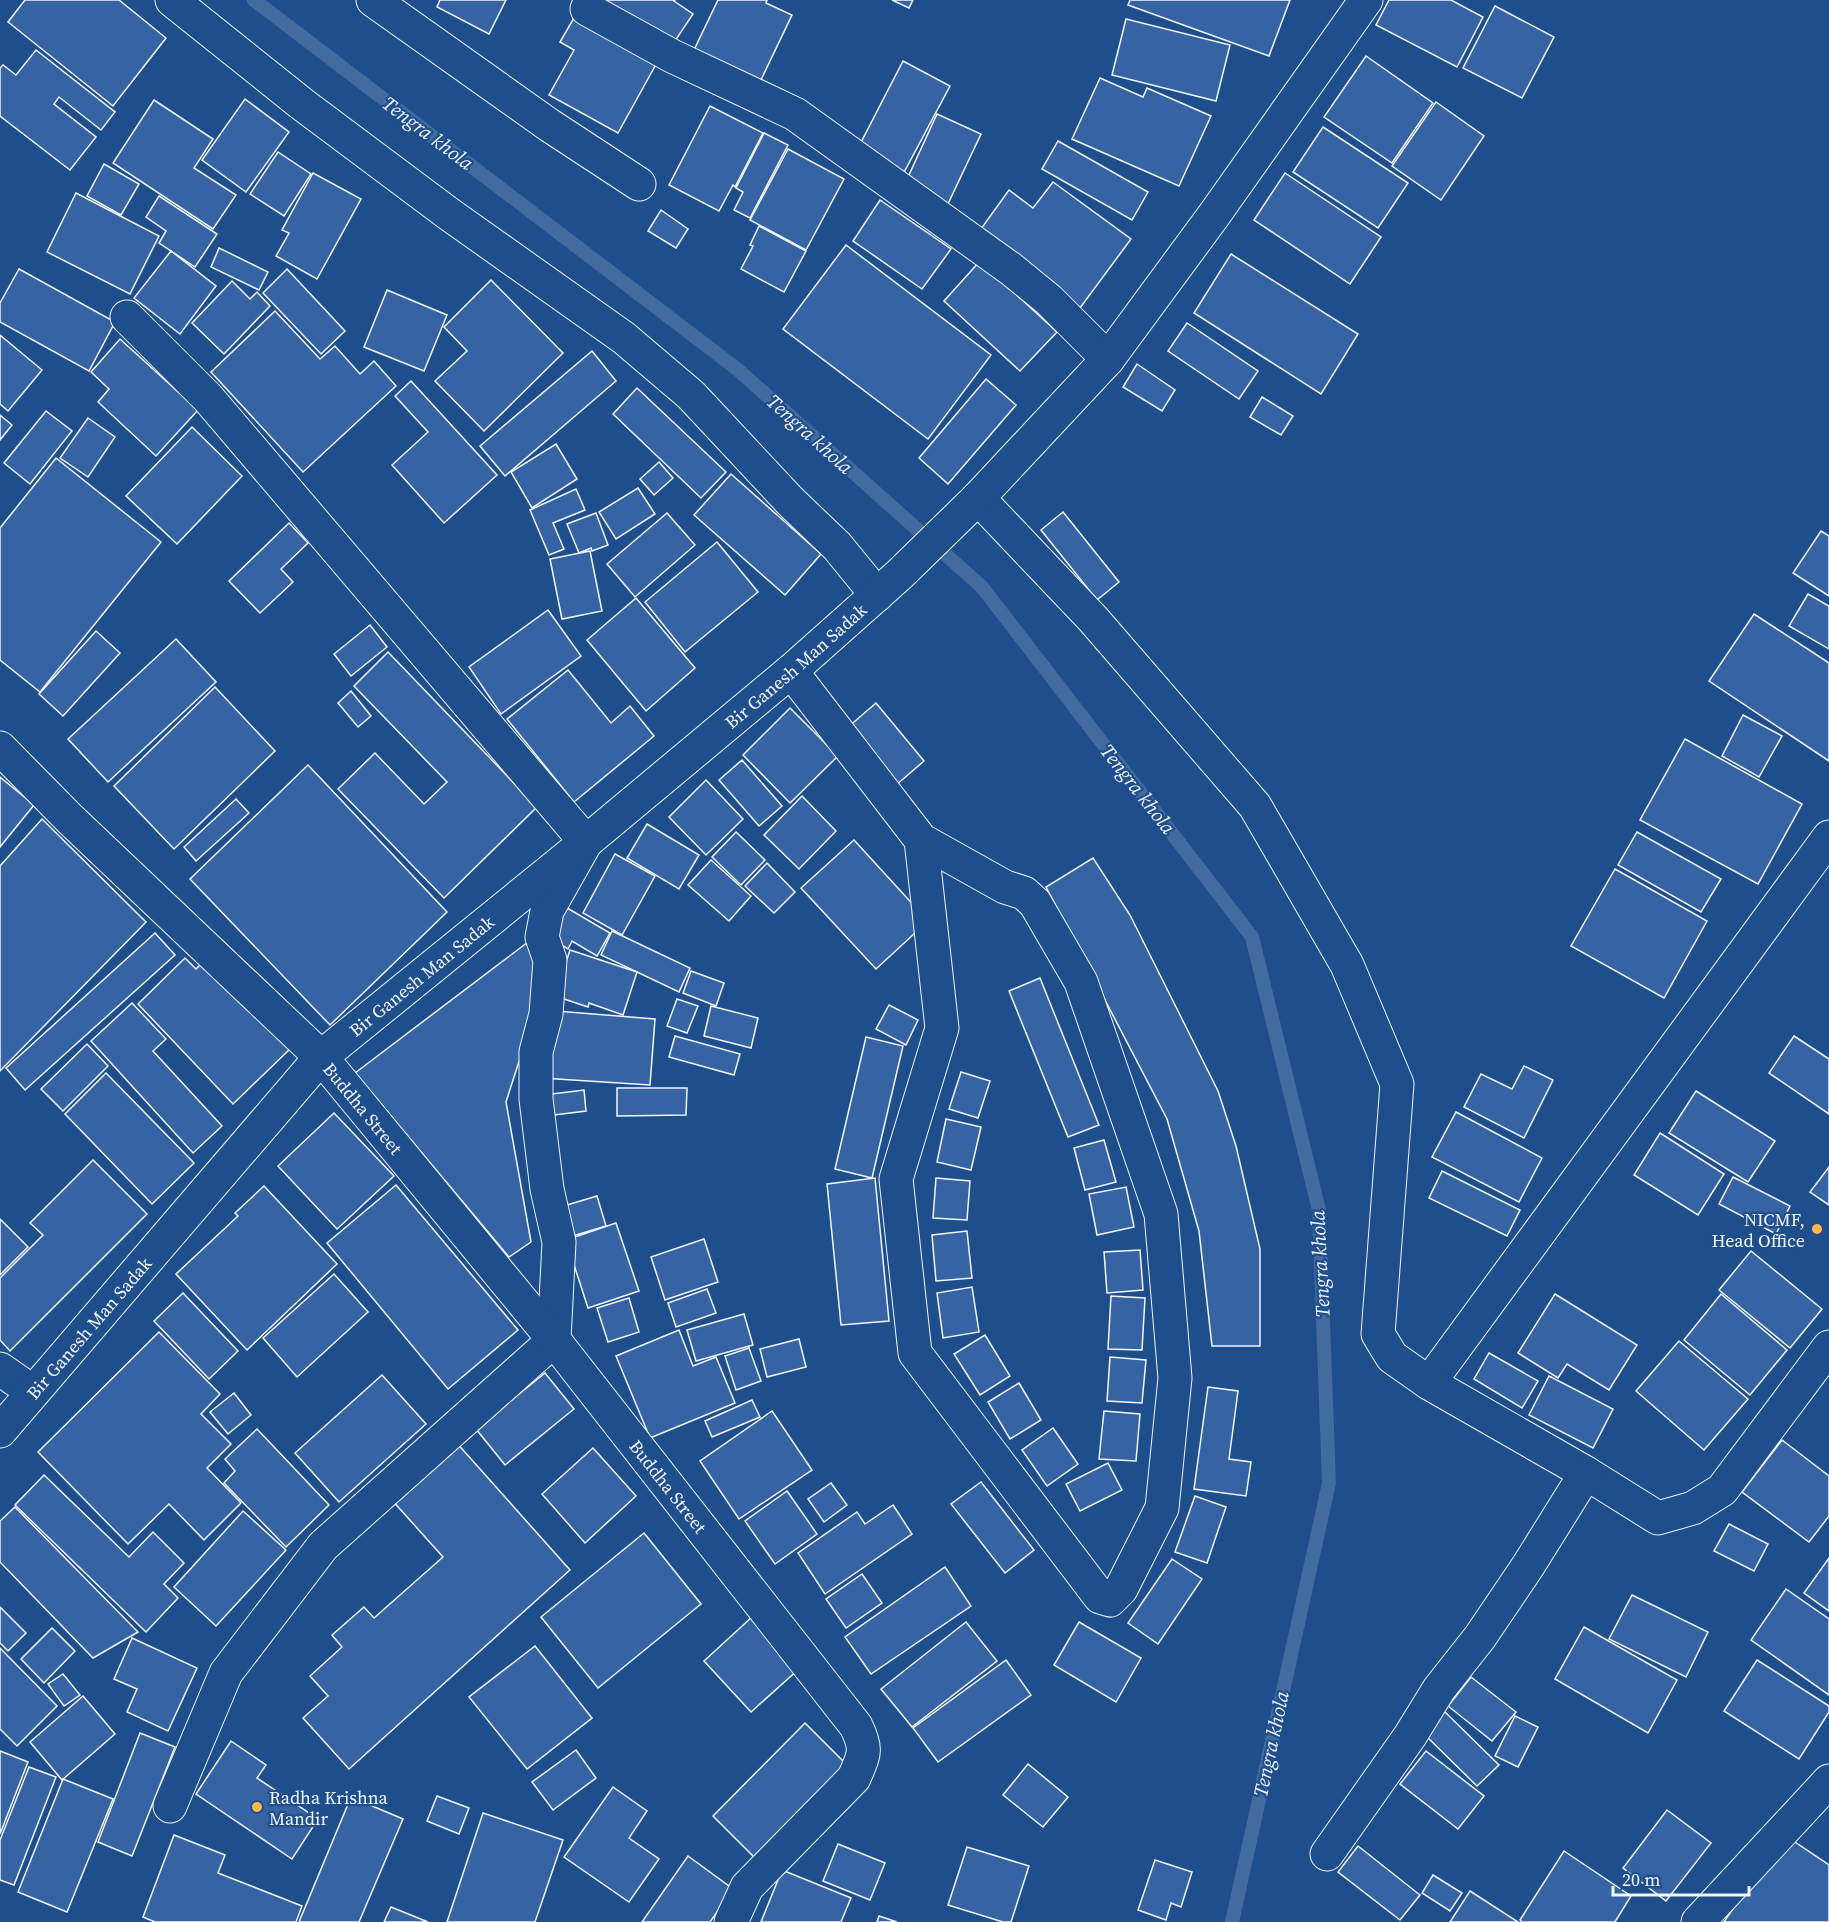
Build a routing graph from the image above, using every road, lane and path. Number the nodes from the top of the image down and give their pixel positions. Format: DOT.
graph roads {
  1 [pos="172,0"];
  2 [pos="373,0"];
  3 [pos="1366,0"];
  4 [pos="587,9"];
  5 [pos="639,184"];
  6 [pos="127,317"];
  7 [pos="1108,359"];
  8 [pos="971,504"];
  9 [pos="888,585"];
  10 [pos="791,671"];
  11 [pos="0,748"];
  12 [pos="1829,837"];
  13 [pos="921,840"];
  14 [pos="586,842"];
  15 [pos="321,1057"];
  16 [pos="554,1340"];
  17 [pos="1829,1347"];
  18 [pos="0,1368"];
  19 [pos="1429,1383"];
  20 [pos="33,1392"];
  21 [pos="0,1431"];
  22 [pos="1586,1473"];
  23 [pos="1829,1781"];
  24 [pos="170,1806"];
  25 [pos="1327,1854"];
  26 [pos="731,1922"];
  27 [pos="1698,1922"];
  1 -- 9 [label="street"];
  2 -- 5 [label="street"];
  3 -- 7 [label="street, Bir Ganesh Man Sadak"];
  4 -- 7 [label="street"];
  6 -- 14 [label="street"];
  7 -- 8 [label="street, Bir Ganesh Man Sadak"];
  8 -- 9 [label="street, Bir Ganesh Man Sadak"];
  8 -- 19 [label="street"];
  9 -- 10 [label="street, Bir Ganesh Man Sadak"];
  10 -- 13 [label="street"];
  10 -- 14 [label="street, Bir Ganesh Man Sadak"];
  11 -- 15 [label="street, Buddha Street"];
  12 -- 19 [label="street"];
  13 -- 13 [label="street"];
  14 -- 15 [label="street, Bir Ganesh Man Sadak"];
  14 -- 16 [label="street"];
  15 -- 16 [label="street, Buddha Street"];
  15 -- 20 [label="street, Bir Ganesh Man Sadak"];
  16 -- 24 [label="street"];
  16 -- 26 [label="street, Buddha Street"];
  17 -- 22 [label="street"];
  18 -- 20 [label="street"];
  19 -- 22 [label="street"];
  20 -- 21 [label="street, Bir Ganesh Man Sadak"];
  22 -- 25 [label="street"];
  23 -- 27 [label="street"];
}
